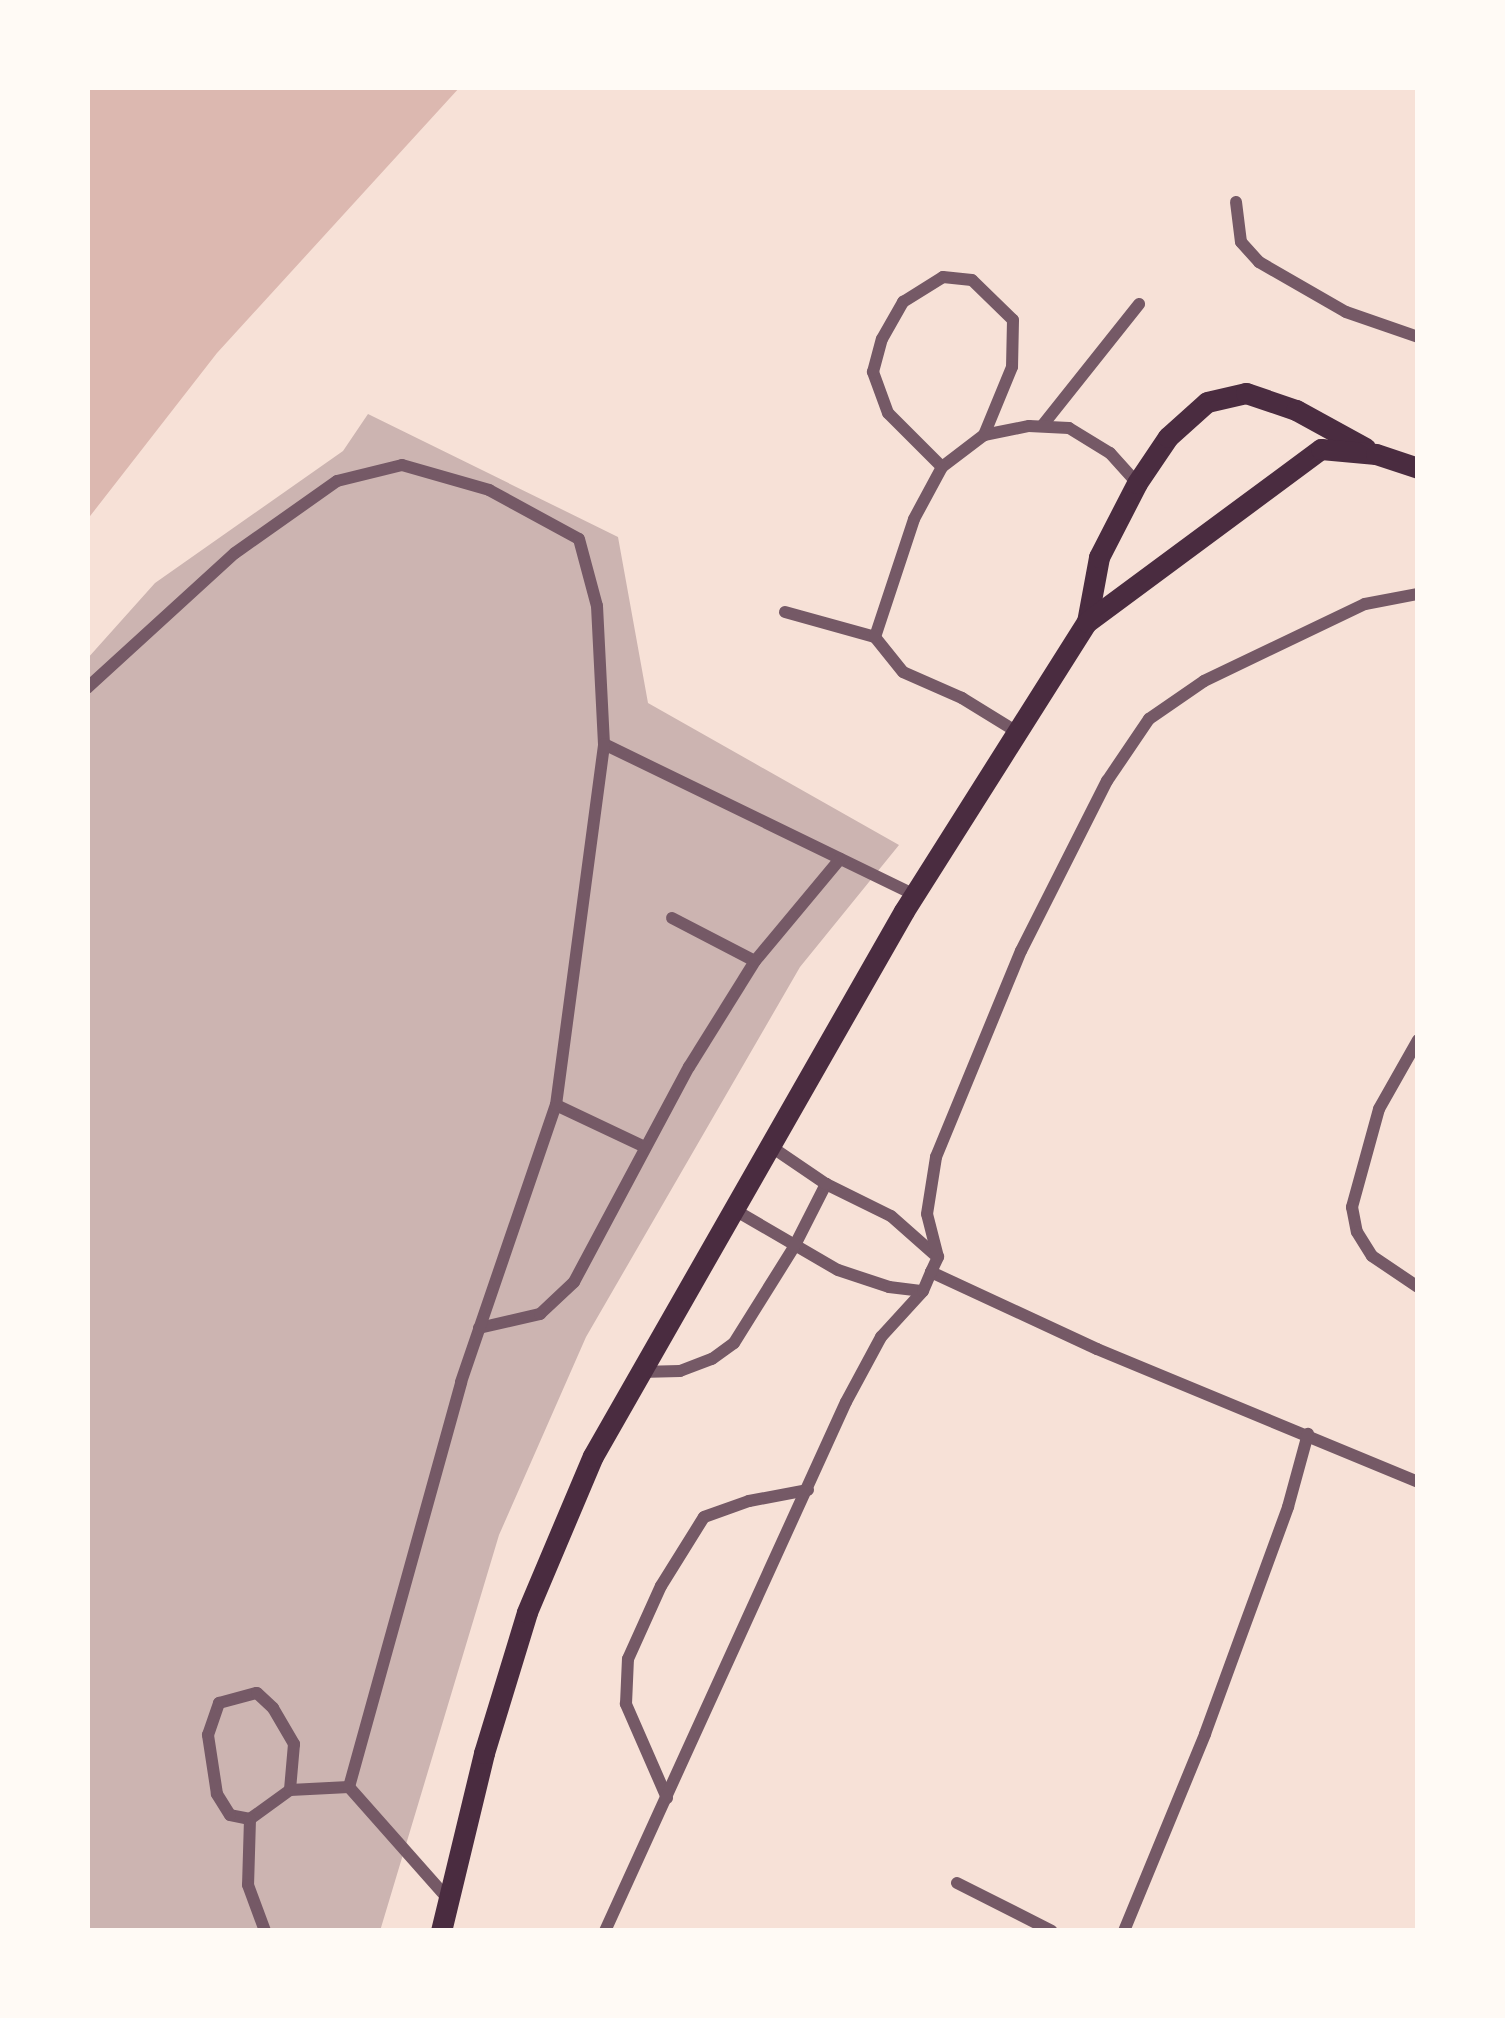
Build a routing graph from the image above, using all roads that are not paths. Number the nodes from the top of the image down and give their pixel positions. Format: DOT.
graph roads {
  1 [pos="1236,202"];
  2 [pos="1139,304"];
  3 [pos="1418,337"];
  4 [pos="1042,426"];
  5 [pos="984,435"];
  6 [pos="1376,454"];
  7 [pos="942,467"];
  8 [pos="1418,468"];
  9 [pos="1137,483"];
  10 [pos="1418,594"];
  11 [pos="785,612"];
  12 [pos="1087,622"];
  13 [pos="874,637"];
  14 [pos="87,688"];
  15 [pos="1017,732"];
  16 [pos="604,744"];
  17 [pos="840,859"];
  18 [pos="914,895"];
  19 [pos="671,918"];
  20 [pos="755,961"];
  21 [pos="1418,1040"];
  22 [pos="556,1105"];
  23 [pos="770,1146"];
  24 [pos="645,1147"];
  25 [pos="826,1184"];
  26 [pos="733,1209"];
  27 [pos="794,1246"];
  28 [pos="938,1257"];
  29 [pos="932,1272"];
  30 [pos="1418,1287"];
  31 [pos="923,1291"];
  32 [pos="479,1328"];
  33 [pos="639,1372"];
  34 [pos="1308,1434"];
  35 [pos="1418,1482"];
  36 [pos="808,1490"];
  37 [pos="349,1787"];
  38 [pos="290,1790"];
  39 [pos="667,1798"];
  40 [pos="250,1819"];
  41 [pos="957,1883"];
  42 [pos="449,1900"];
  43 [pos="265,1931"];
  44 [pos="441,1931"];
  45 [pos="605,1931"];
  46 [pos="1052,1931"];
  47 [pos="1124,1931"];
  1 -- 3 [label="street"];
  2 -- 4 [label="street"];
  4 -- 5 [label="street"];
  4 -- 9 [label="street"];
  5 -- 7 [label="street"];
  5 -- 7 [label="street"];
  6 -- 8 [label="main road"];
  6 -- 9 [label="main road"];
  6 -- 12 [label="main road"];
  7 -- 13 [label="street"];
  9 -- 12 [label="main road"];
  10 -- 28 [label="street"];
  11 -- 13 [label="street"];
  12 -- 15 [label="main road"];
  13 -- 15 [label="street"];
  14 -- 16 [label="street"];
  15 -- 18 [label="main road"];
  16 -- 17 [label="street"];
  16 -- 22 [label="street"];
  17 -- 18 [label="street"];
  17 -- 20 [label="street"];
  18 -- 23 [label="main road"];
  19 -- 20 [label="street"];
  20 -- 24 [label="street"];
  21 -- 30 [label="street"];
  22 -- 24 [label="street"];
  22 -- 32 [label="street"];
  23 -- 25 [label="street"];
  23 -- 26 [label="main road"];
  24 -- 32 [label="street"];
  25 -- 27 [label="street"];
  25 -- 28 [label="street"];
  26 -- 27 [label="street"];
  26 -- 33 [label="main road"];
  27 -- 31 [label="street"];
  27 -- 33 [label="street"];
  28 -- 29 [label="street"];
  29 -- 31 [label="street"];
  29 -- 34 [label="street"];
  31 -- 36 [label="street"];
  32 -- 37 [label="street"];
  33 -- 42 [label="main road"];
  34 -- 35 [label="street"];
  34 -- 47 [label="street"];
  36 -- 39 [label="street"];
  36 -- 39 [label="street"];
  37 -- 38 [label="street"];
  37 -- 42 [label="street"];
  38 -- 40 [label="street"];
  38 -- 40 [label="street"];
  39 -- 45 [label="street"];
  40 -- 43 [label="street"];
  41 -- 46 [label="street"];
  42 -- 44 [label="main road"];
}
